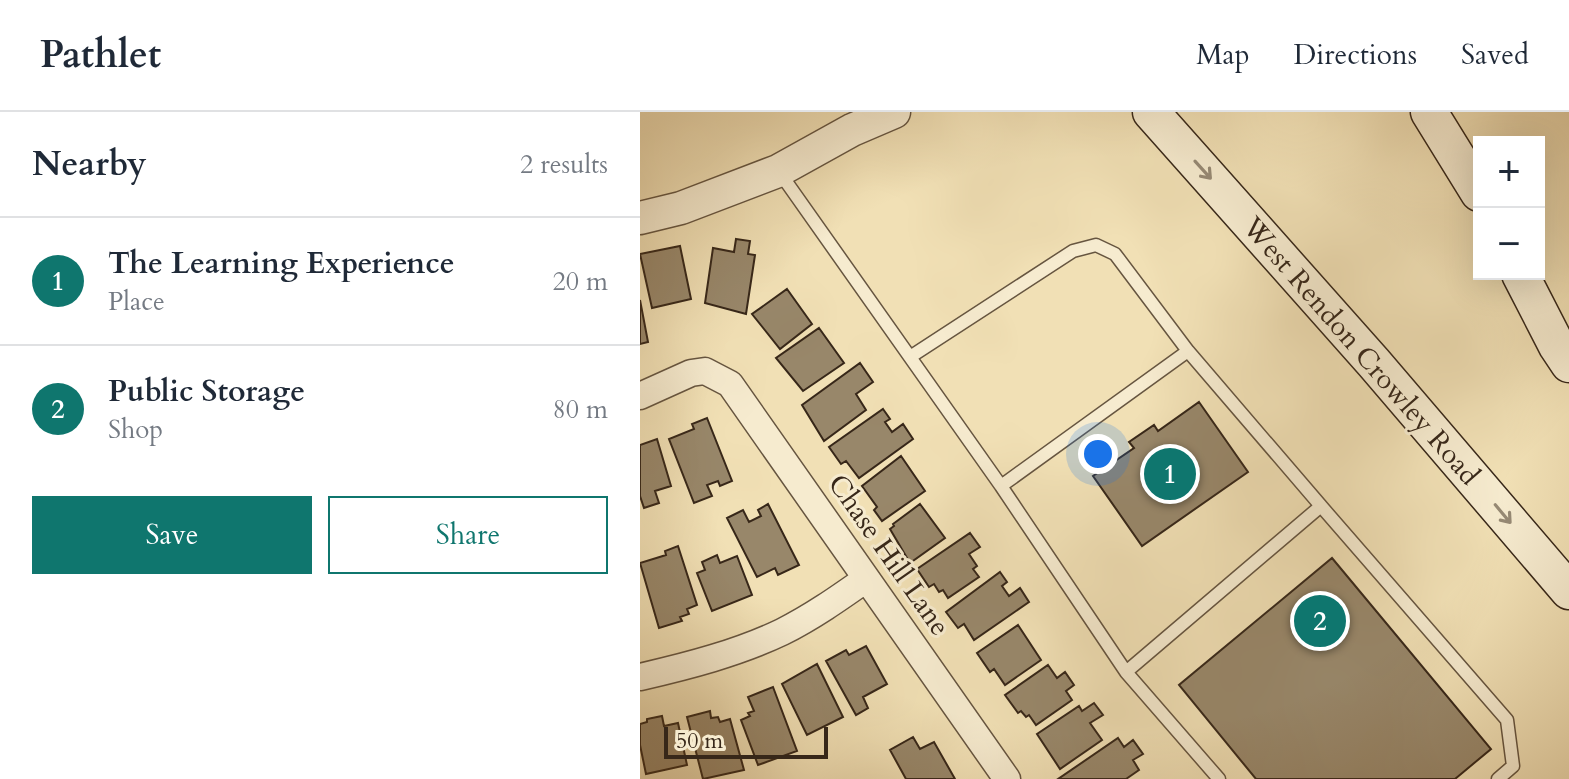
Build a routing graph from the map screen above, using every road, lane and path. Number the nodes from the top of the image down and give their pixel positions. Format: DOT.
graph roads {
  1 [pos="894,112"];
  2 [pos="1151,112"];
  3 [pos="1429,112"];
  4 [pos="861,121"];
  5 [pos="778,171"];
  6 [pos="1473,183"];
  7 [pos="640,218"];
  8 [pos="1523,280"];
  9 [pos="1188,351"];
  10 [pos="910,357"];
  11 [pos="1569,364"];
  12 [pos="640,396"];
  13 [pos="1001,486"];
  14 [pos="1321,506"];
  15 [pos="866,579"];
  16 [pos="1569,591"];
  17 [pos="1126,672"];
  18 [pos="640,677"];
  19 [pos="1007,779"];
  20 [pos="1219,779"];
  21 [pos="1498,779"];
  1 -- 4 [label="street"];
  2 -- 16 [label="main road, West Rendon Crowley Road, one-way"];
  3 -- 6 [label="main road"];
  4 -- 5 [label="street"];
  5 -- 7 [label="street"];
  5 -- 10 [label="lane"];
  8 -- 11 [label="main road"];
  9 -- 10 [label="lane"];
  9 -- 13 [label="lane"];
  9 -- 14 [label="lane"];
  10 -- 13 [label="lane"];
  12 -- 15 [label="street, Chase Hill Lane"];
  13 -- 17 [label="lane"];
  14 -- 17 [label="lane"];
  14 -- 21 [label="lane"];
  15 -- 18 [label="street"];
  15 -- 19 [label="street, Chase Hill Lane"];
  17 -- 20 [label="lane"];
}
